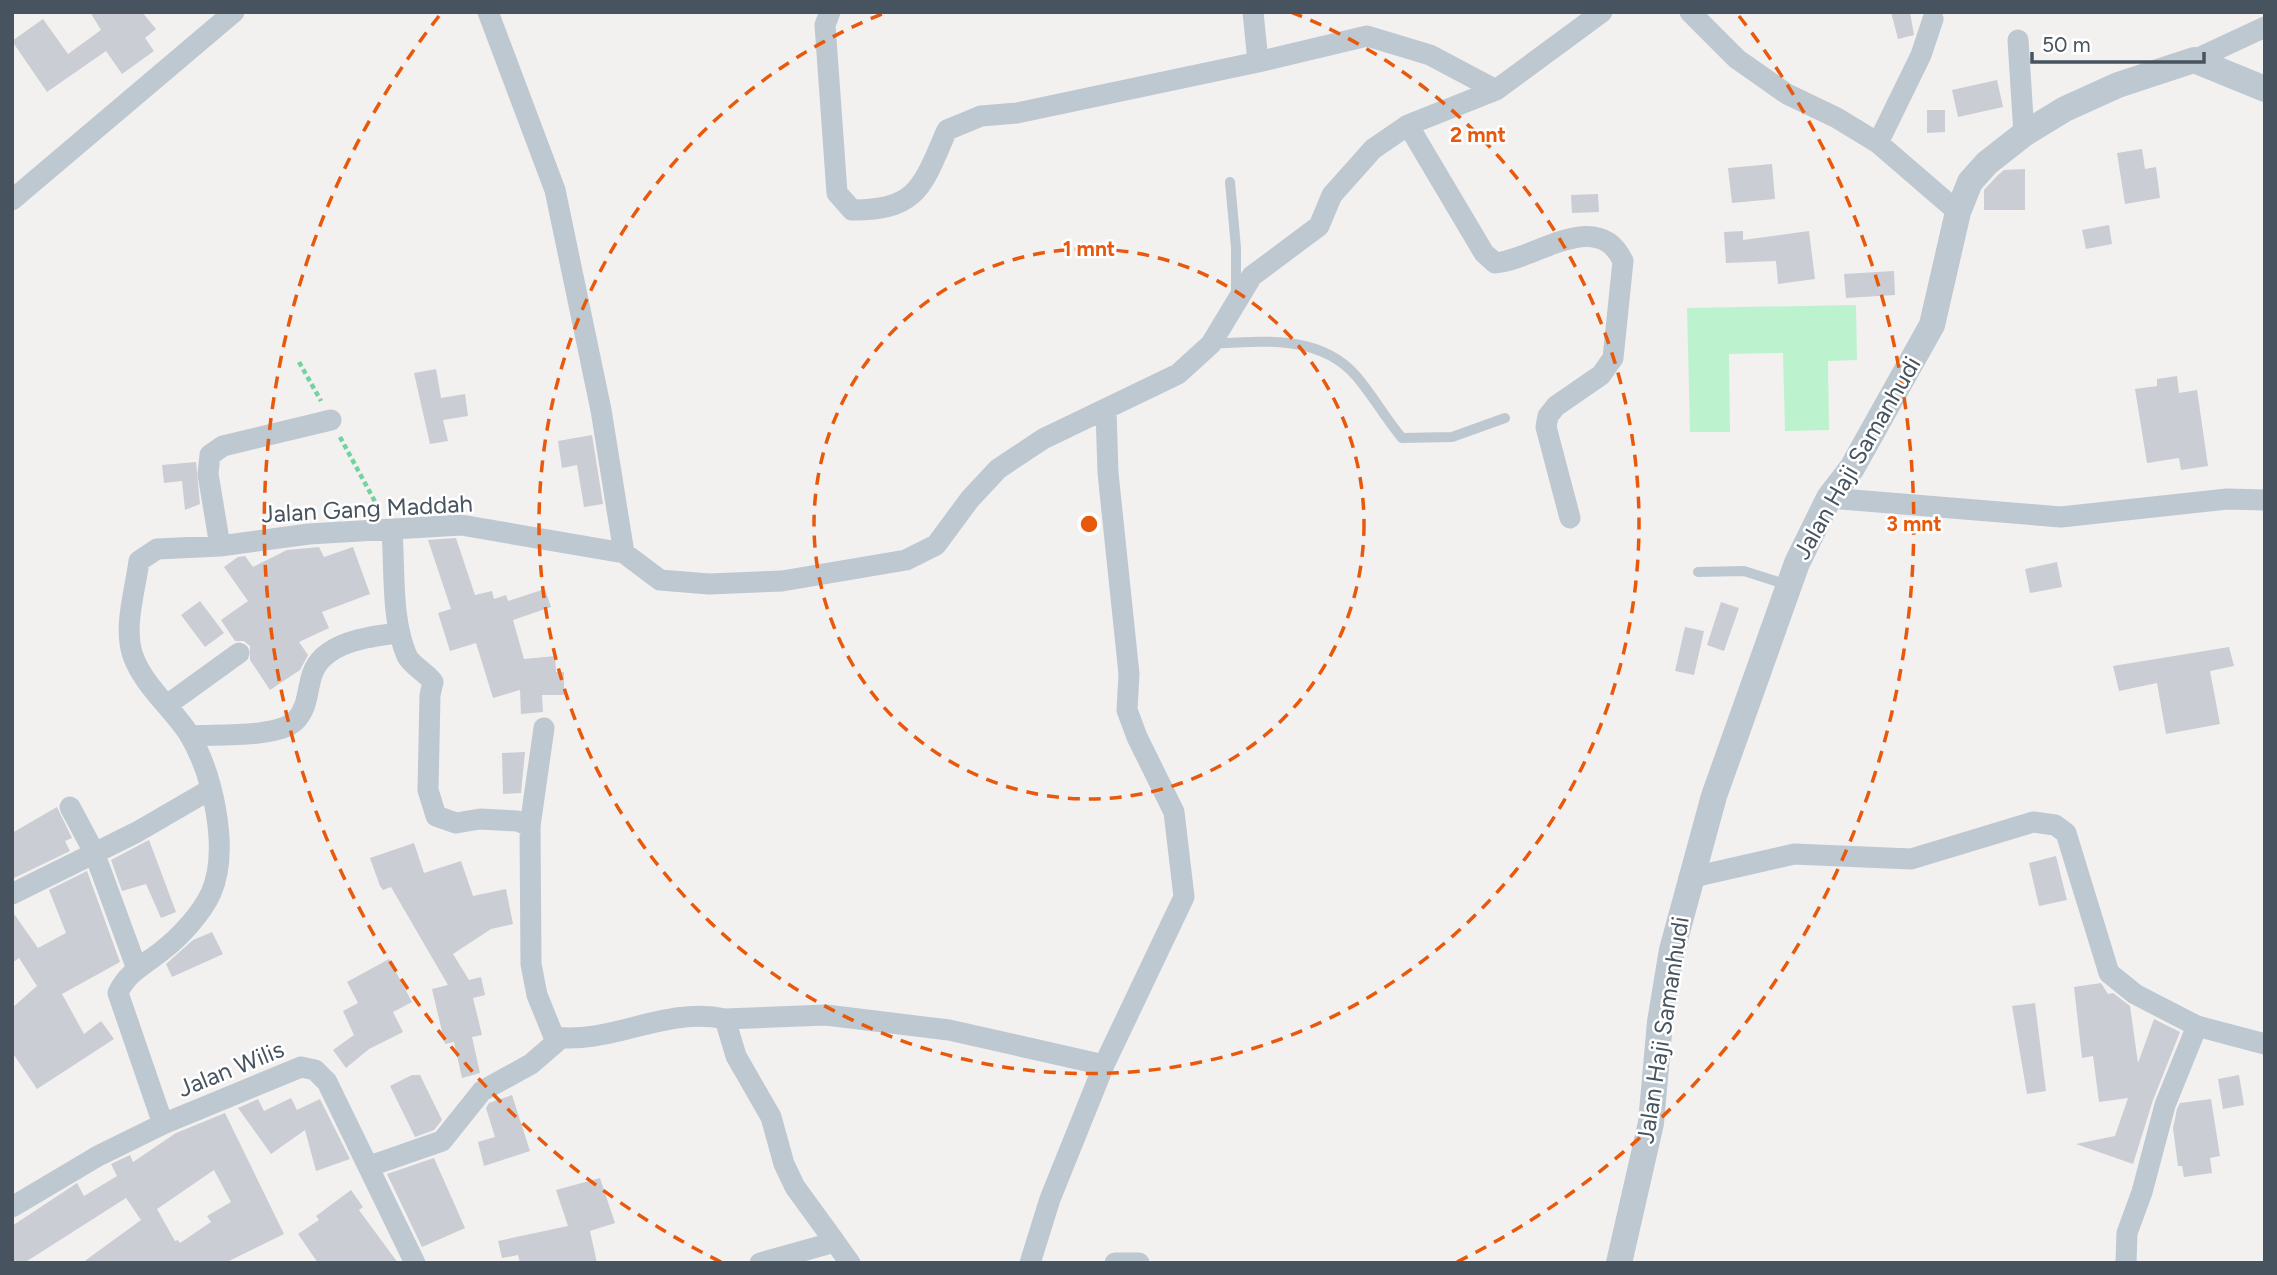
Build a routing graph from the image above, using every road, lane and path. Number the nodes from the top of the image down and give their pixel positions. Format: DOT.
graph roads {
  1 [pos="234,12"];
  2 [pos="488,12"];
  3 [pos="830,12"];
  4 [pos="1253,12"];
  5 [pos="1602,12"];
  6 [pos="1690,12"];
  7 [pos="1933,19"];
  8 [pos="2265,27"];
  9 [pos="2018,40"];
  10 [pos="2194,60"];
  11 [pos="1258,62"];
  12 [pos="2265,89"];
  13 [pos="1496,90"];
  14 [pos="1408,125"];
  15 [pos="2024,134"];
  16 [pos="1878,144"];
  17 [pos="1230,182"];
  18 [pos="12,200"];
  19 [pos="1958,212"];
  20 [pos="1236,300"];
  21 [pos="1211,344"];
  22 [pos="299,362"];
  23 [pos="1106,411"];
  24 [pos="1505,418"];
  25 [pos="331,420"];
  26 [pos="1829,498"];
  27 [pos="2265,500"];
  28 [pos="1570,518"];
  29 [pos="391,531"];
  30 [pos="220,546"];
  31 [pos="624,553"];
  32 [pos="1698,572"];
  33 [pos="1788,585"];
  34 [pos="400,633"];
  35 [pos="239,653"];
  36 [pos="167,705"];
  37 [pos="544,728"];
  38 [pos="190,736"];
  39 [pos="211,789"];
  40 [pos="70,807"];
  41 [pos="530,826"];
  42 [pos="94,852"];
  43 [pos="1689,878"];
  44 [pos="12,894"];
  45 [pos="136,970"];
  46 [pos="725,1019"];
  47 [pos="2197,1026"];
  48 [pos="561,1038"];
  49 [pos="2265,1044"];
  50 [pos="1104,1065"];
  51 [pos="163,1124"];
  52 [pos="370,1166"];
  53 [pos="12,1207"];
  54 [pos="835,1242"];
  55 [pos="415,1263"];
  56 [pos="760,1263"];
  57 [pos="850,1263"];
  58 [pos="1030,1263"];
  59 [pos="1115,1263"];
  60 [pos="1139,1263"];
  61 [pos="1619,1263"];
  62 [pos="2126,1263"];
  1 -- 18 [label="street"];
  2 -- 31 [label="street"];
  3 -- 11 [label="street"];
  4 -- 11 [label="street"];
  5 -- 13 [label="street, Jalan Gang Maddah"];
  6 -- 16 [label="street"];
  7 -- 16 [label="street"];
  8 -- 10 [label="street"];
  9 -- 15 [label="street"];
  10 -- 12 [label="street"];
  10 -- 15 [label="street, Jalan Haji Samanhudi"];
  11 -- 13 [label="street"];
  13 -- 14 [label="street, Jalan Gang Maddah"];
  14 -- 20 [label="street, Jalan Gang Maddah"];
  14 -- 28 [label="street"];
  15 -- 19 [label="street, Jalan Haji Samanhudi"];
  16 -- 19 [label="street"];
  17 -- 20 [label="lane"];
  19 -- 26 [label="street, Jalan Haji Samanhudi"];
  20 -- 21 [label="street, Jalan Gang Maddah"];
  21 -- 23 [label="street, Jalan Gang Maddah"];
  21 -- 24 [label="lane"];
  22 -- 25 [label="path"];
  23 -- 31 [label="street, Jalan Gang Maddah"];
  23 -- 50 [label="street"];
  25 -- 29 [label="path"];
  25 -- 30 [label="street"];
  26 -- 27 [label="street"];
  26 -- 33 [label="street, Jalan Haji Samanhudi"];
  29 -- 30 [label="street, Jalan Gang Maddah"];
  29 -- 31 [label="street, Jalan Gang Maddah"];
  29 -- 34 [label="street"];
  30 -- 36 [label="street, Jalan Gang Maddah"];
  32 -- 33 [label="lane"];
  33 -- 43 [label="street, Jalan Haji Samanhudi"];
  34 -- 38 [label="street"];
  34 -- 41 [label="street"];
  35 -- 36 [label="street"];
  36 -- 38 [label="street, Jalan Gang Maddah"];
  37 -- 41 [label="street"];
  38 -- 39 [label="street, Jalan Gang Maddah"];
  39 -- 42 [label="street"];
  39 -- 45 [label="street, Jalan Gang Maddah"];
  40 -- 42 [label="street"];
  41 -- 48 [label="street"];
  42 -- 44 [label="street"];
  42 -- 45 [label="street"];
  43 -- 47 [label="street"];
  43 -- 61 [label="street, Jalan Haji Samanhudi"];
  45 -- 51 [label="street, Jalan Gang Maddah"];
  46 -- 48 [label="street"];
  46 -- 50 [label="street"];
  46 -- 54 [label="street"];
  47 -- 49 [label="street"];
  47 -- 62 [label="street"];
  48 -- 52 [label="street"];
  50 -- 58 [label="street"];
  51 -- 52 [label="street, Jalan Wilis"];
  51 -- 53 [label="street, Jalan Wilis"];
  52 -- 55 [label="street, Jalan Wilis"];
  54 -- 56 [label="street"];
  54 -- 57 [label="street"];
  59 -- 60 [label="street"];
}
